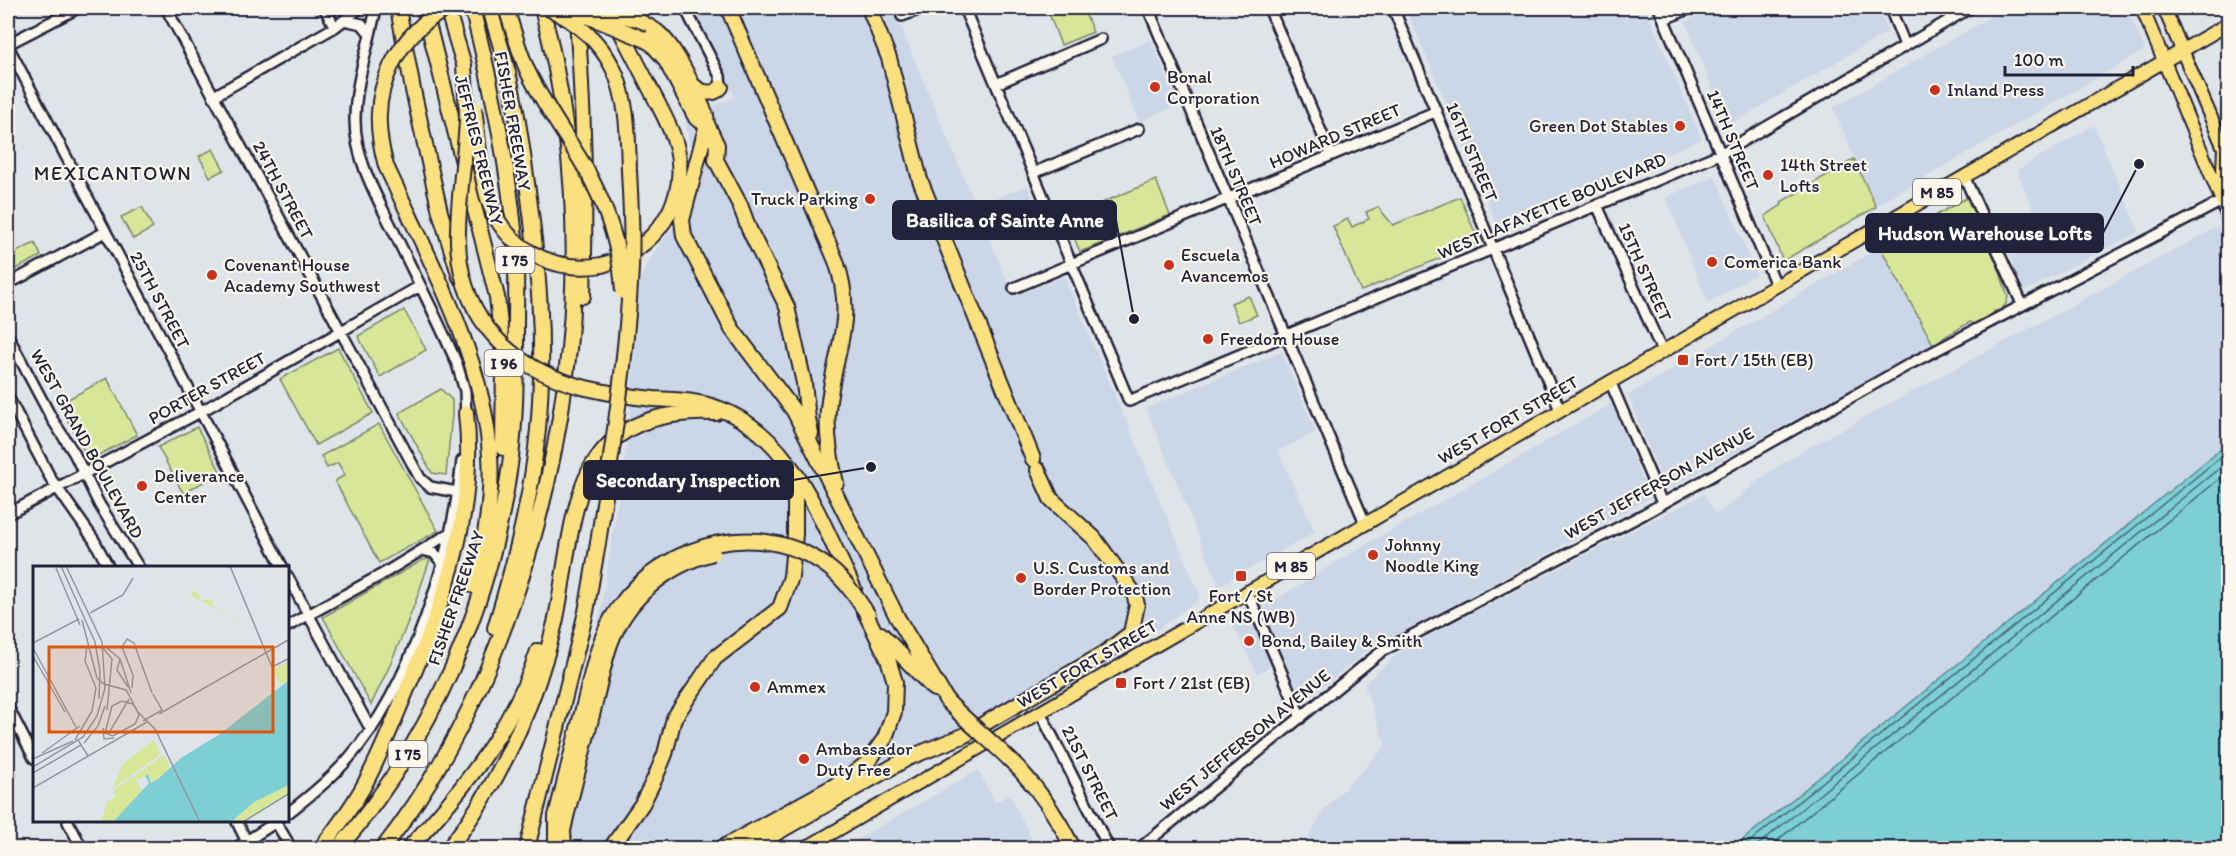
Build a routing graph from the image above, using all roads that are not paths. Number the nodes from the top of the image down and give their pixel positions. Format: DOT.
graph roads {
  1 [pos="78,8"];
  2 [pos="166,8"];
  3 [pos="324,8"];
  4 [pos="360,8"];
  5 [pos="376,8"];
  6 [pos="398,8"];
  7 [pos="424,8"];
  8 [pos="448,8"];
  9 [pos="472,8"];
  10 [pos="490,8"];
  11 [pos="506,8"];
  12 [pos="542,8"];
  13 [pos="548,8"];
  14 [pos="567,8"];
  15 [pos="576,8"];
  16 [pos="596,8"];
  17 [pos="611,8"];
  18 [pos="685,8"];
  19 [pos="728,8"];
  20 [pos="869,8"];
  21 [pos="924,8"];
  22 [pos="964,8"];
  23 [pos="1148,8"];
  24 [pos="1269,8"];
  25 [pos="1393,8"];
  26 [pos="1659,8"];
  27 [pos="1691,8"];
  28 [pos="1890,8"];
  29 [pos="1970,8"];
  30 [pos="2142,8"];
  31 [pos="2164,8"];
  32 [pos="902,16"];
  33 [pos="633,19"];
  34 [pos="1664,19"];
  35 [pos="344,20"];
  36 [pos="2229,24"];
  37 [pos="335,27"];
  38 [pos="370,34"];
  39 [pos="1101,39"];
  40 [pos="8,44"];
  41 [pos="1905,45"];
  42 [pos="8,48"];
  43 [pos="2182,50"];
  44 [pos="2164,61"];
  45 [pos="464,65"];
  46 [pos="685,74"];
  47 [pos="996,84"];
  48 [pos="721,87"];
  49 [pos="214,96"];
  50 [pos="1437,111"];
  51 [pos="2210,114"];
  52 [pos="707,119"];
  53 [pos="2191,123"];
  54 [pos="1139,129"];
  55 [pos="1722,153"];
  56 [pos="1331,155"];
  57 [pos="1033,173"];
  58 [pos="1964,176"];
  59 [pos="1228,198"];
  60 [pos="2225,199"];
  61 [pos="1597,205"];
  62 [pos="2229,223"];
  63 [pos="105,232"];
  64 [pos="1494,248"];
  65 [pos="1071,264"];
  66 [pos="8,284"];
  67 [pos="1776,285"];
  68 [pos="420,286"];
  69 [pos="1014,288"];
  70 [pos="471,302"];
  71 [pos="2022,304"];
  72 [pos="341,332"];
  73 [pos="1286,335"];
  74 [pos="8,336"];
  75 [pos="626,339"];
  76 [pos="1662,351"];
  77 [pos="569,355"];
  78 [pos="1610,381"];
  79 [pos="8,397"];
  80 [pos="1560,410"];
  81 [pos="200,412"];
  82 [pos="466,413"];
  83 [pos="732,414"];
  84 [pos="774,444"];
  85 [pos="818,459"];
  86 [pos="84,474"];
  87 [pos="57,488"];
  88 [pos="458,492"];
  89 [pos="1662,503"];
  90 [pos="843,508"];
  91 [pos="8,514"];
  92 [pos="501,516"];
  93 [pos="1365,523"];
  94 [pos="450,533"];
  95 [pos="423,550"];
  96 [pos="567,557"];
  97 [pos="442,563"];
  98 [pos="108,566"];
  99 [pos="138,566"];
  100 [pos="282,566"];
  101 [pos="290,581"];
  102 [pos="1247,591"];
  103 [pos="308,615"];
  104 [pos="290,625"];
  105 [pos="460,648"];
  106 [pos="947,701"];
  107 [pos="8,707"];
  108 [pos="469,710"];
  109 [pos="588,710"];
  110 [pos="1040,712"];
  111 [pos="1301,718"];
  112 [pos="371,730"];
  113 [pos="33,756"];
  114 [pos="290,811"];
  115 [pos="69,823"];
  116 [pos="238,823"];
  117 [pos="275,823"];
  118 [pos="277,823"];
  119 [pos="249,845"];
  120 [pos="82,849"];
  121 [pos="236,849"];
  122 [pos="291,849"];
  123 [pos="321,849"];
  124 [pos="339,849"];
  125 [pos="383,849"];
  126 [pos="409,849"];
  127 [pos="449,849"];
  128 [pos="527,849"];
  129 [pos="556,849"];
  130 [pos="565,849"];
  131 [pos="611,849"];
  132 [pos="722,849"];
  133 [pos="750,849"];
  134 [pos="806,849"];
  135 [pos="1073,849"];
  136 [pos="1109,849"];
  137 [pos="1140,849"];
  1 -- 40 [label="street"];
  2 -- 49 [label="street, 24TH STREET"];
  3 -- 37 [label="street"];
  4 -- 35 [label="street"];
  5 -- 38 [label="street"];
  6 -- 70 [label="highway, bridge"];
  7 -- 92 [label="highway, JEFFRIES FREEWAY / I 96"];
  8 -- 45 [label="highway"];
  8 -- 105 [label="highway, bridge"];
  9 -- 92 [label="highway, FISHER FREEWAY / I 75"];
  10 -- 108 [label="highway"];
  11 -- 75 [label="highway, bridge"];
  12 -- 77 [label="highway, I 75"];
  13 -- 75 [label="highway, bridge"];
  14 -- 52 [label="highway, bridge"];
  15 -- 77 [label="highway"];
  16 -- 33 [label="highway, bridge"];
  17 -- 33 [label="highway, bridge"];
  17 -- 45 [label="highway, bridge"];
  18 -- 48 [label="street"];
  19 -- 90 [label="highway"];
  20 -- 133 [label="highway"];
  21 -- 32 [label="street"];
  22 -- 47 [label="street"];
  23 -- 59 [label="street, 18TH STREET"];
  24 -- 56 [label="street"];
  25 -- 50 [label="street, 16TH STREET"];
  26 -- 34 [label="street, 14TH STREET"];
  27 -- 34 [label="street"];
  28 -- 41 [label="street"];
  29 -- 41 [label="street, WEST LAFAYETTE BOULEVARD"];
  30 -- 44 [label="main road"];
  31 -- 43 [label="main road"];
  33 -- 46 [label="highway"];
  34 -- 55 [label="street, 14TH STREET"];
  35 -- 37 [label="street"];
  35 -- 38 [label="street"];
  36 -- 43 [label="main road, WEST FORT STREET / M 85"];
  37 -- 49 [label="street"];
  38 -- 68 [label="street"];
  39 -- 47 [label="street"];
  41 -- 55 [label="street, WEST LAFAYETTE BOULEVARD"];
  42 -- 63 [label="street, 25TH STREET"];
  43 -- 44 [label="main road, WEST FORT STREET / M 85"];
  43 -- 51 [label="main road"];
  44 -- 53 [label="main road"];
  44 -- 58 [label="main road, WEST FORT STREET / M 85"];
  45 -- 70 [label="highway, bridge"];
  46 -- 48 [label="highway"];
  46 -- 52 [label="highway"];
  47 -- 57 [label="street"];
  48 -- 52 [label="highway"];
  49 -- 72 [label="street, 24TH STREET"];
  50 -- 56 [label="street, HOWARD STREET"];
  50 -- 64 [label="street, 16TH STREET"];
  51 -- 53 [label="main road"];
  51 -- 60 [label="main road"];
  52 -- 85 [label="highway"];
  52 -- 85 [label="highway"];
  53 -- 60 [label="main road"];
  54 -- 57 [label="street"];
  55 -- 61 [label="street, WEST LAFAYETTE BOULEVARD"];
  55 -- 67 [label="street, 14TH STREET"];
  56 -- 59 [label="street, HOWARD STREET"];
  57 -- 65 [label="street"];
  58 -- 67 [label="main road, WEST FORT STREET / M 85"];
  58 -- 71 [label="street"];
  59 -- 65 [label="street, HOWARD STREET"];
  59 -- 73 [label="street, 18TH STREET"];
  60 -- 62 [label="street"];
  60 -- 71 [label="street, WEST JEFFERSON AVENUE"];
  61 -- 64 [label="street, WEST LAFAYETTE BOULEVARD"];
  61 -- 76 [label="street, 15TH STREET"];
  63 -- 66 [label="street"];
  63 -- 81 [label="street, 25TH STREET"];
  64 -- 73 [label="street, WEST LAFAYETTE BOULEVARD"];
  64 -- 80 [label="street, 16TH STREET"];
  65 -- 69 [label="street, HOWARD STREET"];
  65 -- 73 [label="street, WEST LAFAYETTE BOULEVARD"];
  67 -- 76 [label="main road, WEST FORT STREET / M 85"];
  68 -- 72 [label="street, PORTER STREET"];
  68 -- 82 [label="street"];
  70 -- 83 [label="highway, bridge"];
  71 -- 89 [label="street, WEST JEFFERSON AVENUE"];
  72 -- 81 [label="street, PORTER STREET"];
  72 -- 88 [label="street, 24TH STREET"];
  73 -- 93 [label="street, 18TH STREET"];
  74 -- 86 [label="street, WEST GRAND BOULEVARD"];
  75 -- 128 [label="highway, bridge"];
  76 -- 78 [label="main road, WEST FORT STREET / M 85"];
  77 -- 108 [label="highway, I 75"];
  78 -- 80 [label="main road, WEST FORT STREET / M 85"];
  78 -- 89 [label="street"];
  79 -- 87 [label="street"];
  80 -- 93 [label="main road, WEST FORT STREET / M 85"];
  81 -- 86 [label="street, PORTER STREET"];
  81 -- 100 [label="street, 25TH STREET"];
  82 -- 88 [label="street"];
  82 -- 123 [label="highway"];
  83 -- 84 [label="highway"];
  83 -- 96 [label="highway"];
  84 -- 131 [label="highway"];
  84 -- 132 [label="highway"];
  85 -- 90 [label="highway"];
  86 -- 87 [label="street, PORTER STREET"];
  86 -- 99 [label="street, WEST GRAND BOULEVARD"];
  87 -- 91 [label="street, PORTER STREET"];
  87 -- 98 [label="street"];
  88 -- 94 [label="street"];
  89 -- 111 [label="street, WEST JEFFERSON AVENUE"];
  90 -- 106 [label="highway"];
  92 -- 105 [label="highway, FISHER FREEWAY / I 75"];
  93 -- 102 [label="main road, WEST FORT STREET / M 85"];
  94 -- 95 [label="street"];
  94 -- 97 [label="street"];
  95 -- 97 [label="street"];
  95 -- 103 [label="street"];
  96 -- 126 [label="highway"];
  96 -- 127 [label="highway"];
  97 -- 112 [label="street"];
  101 -- 103 [label="street"];
  102 -- 110 [label="main road, WEST FORT STREET / M 85"];
  102 -- 111 [label="street"];
  103 -- 104 [label="street"];
  103 -- 112 [label="street"];
  105 -- 124 [label="highway, FISHER FREEWAY / I 75"];
  106 -- 109 [label="highway, bridge"];
  106 -- 135 [label="highway, bridge"];
  107 -- 113 [label="street"];
  108 -- 125 [label="highway, I 75"];
  109 -- 129 [label="highway"];
  109 -- 130 [label="highway"];
  110 -- 134 [label="main road, WEST FORT STREET / M 85"];
  110 -- 136 [label="street, 21ST STREET"];
  111 -- 137 [label="street, WEST JEFFERSON AVENUE"];
  112 -- 114 [label="street"];
  115 -- 120 [label="street"];
  116 -- 119 [label="street"];
  117 -- 119 [label="street"];
  118 -- 122 [label="street"];
  119 -- 121 [label="street"];
}
